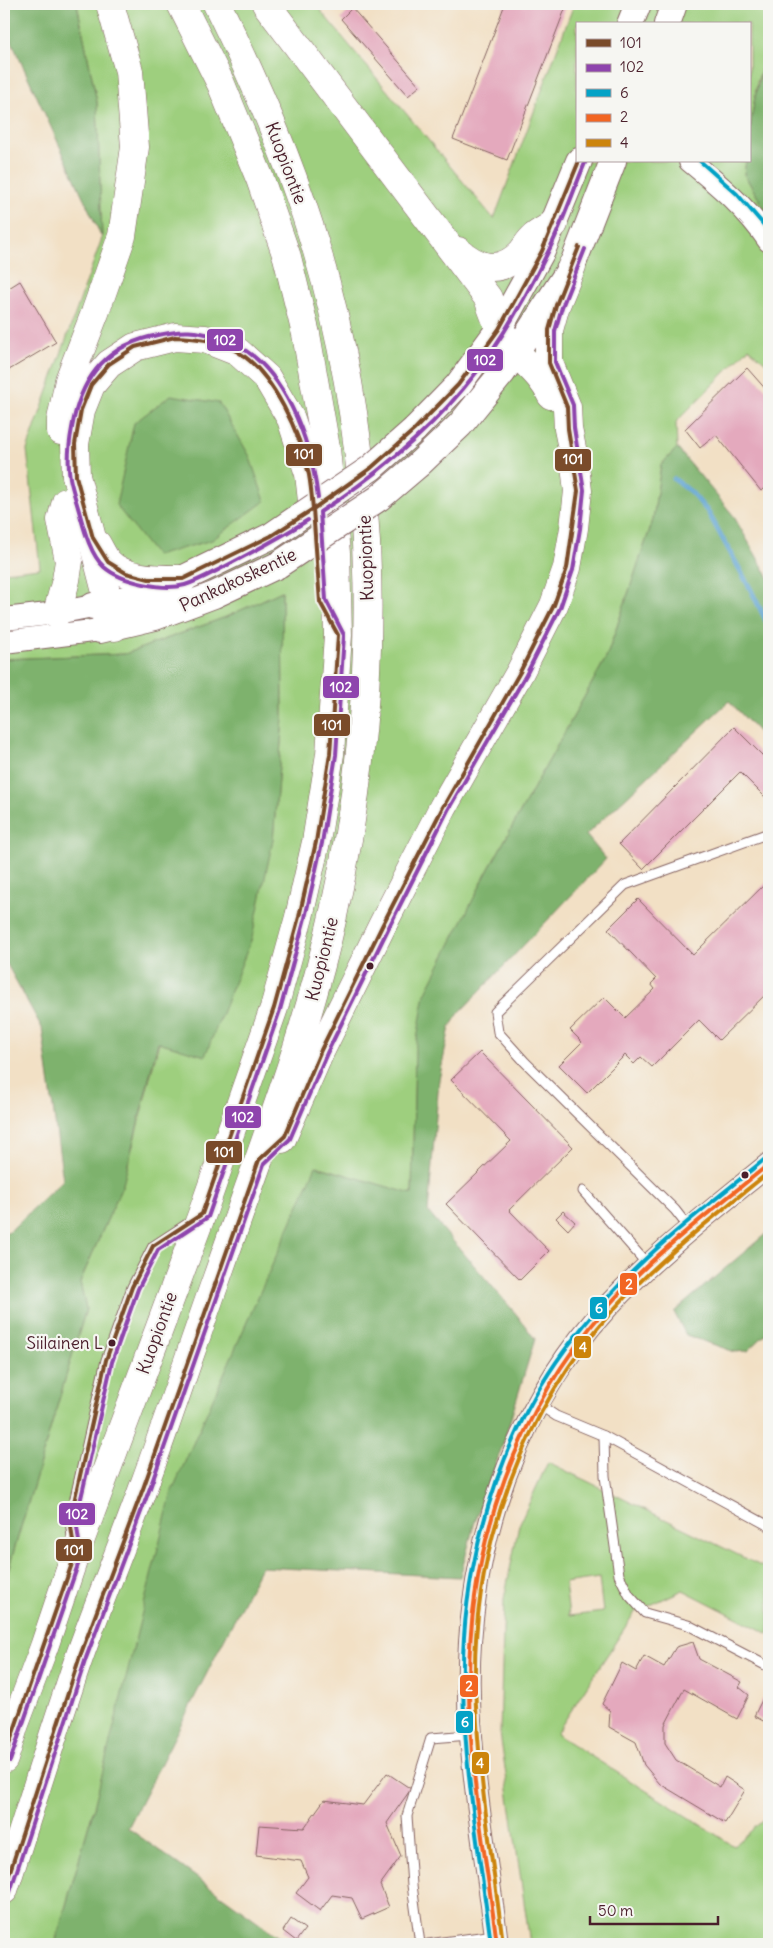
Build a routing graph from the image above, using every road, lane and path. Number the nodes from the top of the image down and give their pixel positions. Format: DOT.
graph roads {
  1 [pos="110,4"];
  2 [pos="181,4"];
  3 [pos="216,4"];
  4 [pos="266,4"];
  5 [pos="638,4"];
  6 [pos="674,4"];
  7 [pos="631,22"];
  8 [pos="668,22"];
  9 [pos="579,162"];
  10 [pos="613,162"];
  11 [pos="691,162"];
  12 [pos="554,224"];
  13 [pos="445,240"];
  14 [pos="769,241"];
  15 [pos="572,266"];
  16 [pos="499,328"];
  17 [pos="516,352"];
  18 [pos="568,429"];
  19 [pos="66,502"];
  20 [pos="93,538"];
  21 [pos="183,580"];
  22 [pos="57,613"];
  23 [pos="105,617"];
  24 [pos="4,619"];
  25 [pos="338,635"];
  26 [pos="4,642"];
  27 [pos="769,833"];
  28 [pos="259,1160"];
  29 [pos="769,1164"];
  30 [pos="583,1191"];
  31 [pos="202,1214"];
  32 [pos="689,1228"];
  33 [pos="649,1265"];
  34 [pos="538,1404"];
  35 [pos="604,1436"];
  36 [pos="769,1526"];
  37 [pos="75,1555"];
  38 [pos="769,1667"];
  39 [pos="471,1735"];
  40 [pos="4,1759"];
  41 [pos="4,1890"];
  42 [pos="496,1940"];
  43 [pos="420,1944"];
  44 [pos="428,1944"];
  1 -- 19 [label="highway"];
  2 -- 25 [label="highway, Kuopiontie"];
  3 -- 28 [label="highway, Kuopiontie"];
  4 -- 13 [label="highway"];
  5 -- 7 [label="main road"];
  6 -- 8 [label="main road"];
  9 -- 12 [label="main road, Pankakoskentie"];
  10 -- 15 [label="main road, Pankakoskentie"];
  11 -- 14 [label="main road"];
  12 -- 13 [label="highway"];
  12 -- 16 [label="main road, Pankakoskentie"];
  13 -- 16 [label="highway"];
  15 -- 17 [label="main road, Pankakoskentie"];
  15 -- 18 [label="highway"];
  16 -- 17 [label="highway"];
  16 -- 21 [label="main road, Pankakoskentie, bridge"];
  17 -- 18 [label="highway"];
  17 -- 23 [label="main road, Pankakoskentie, bridge"];
  18 -- 28 [label="highway"];
  19 -- 22 [label="highway"];
  19 -- 23 [label="highway"];
  20 -- 21 [label="highway"];
  20 -- 23 [label="highway"];
  20 -- 25 [label="highway"];
  21 -- 23 [label="main road, Pankakoskentie"];
  22 -- 23 [label="main road, Pankakoskentie"];
  22 -- 24 [label="main road, Pankakoskentie"];
  23 -- 26 [label="main road, Pankakoskentie"];
  25 -- 31 [label="highway, Kuopiontie"];
  27 -- 32 [label="lane"];
  28 -- 41 [label="highway, Kuopiontie"];
  29 -- 32 [label="main road"];
  30 -- 33 [label="lane"];
  31 -- 37 [label="highway, Kuopiontie"];
  31 -- 37 [label="lane"];
  32 -- 33 [label="main road"];
  33 -- 34 [label="main road"];
  34 -- 35 [label="lane"];
  34 -- 39 [label="main road"];
  35 -- 36 [label="lane"];
  35 -- 38 [label="lane"];
  37 -- 40 [label="highway, Kuopiontie"];
  39 -- 42 [label="main road"];
  39 -- 43 [label="lane"];
  42 -- 44 [label="lane"];
}
